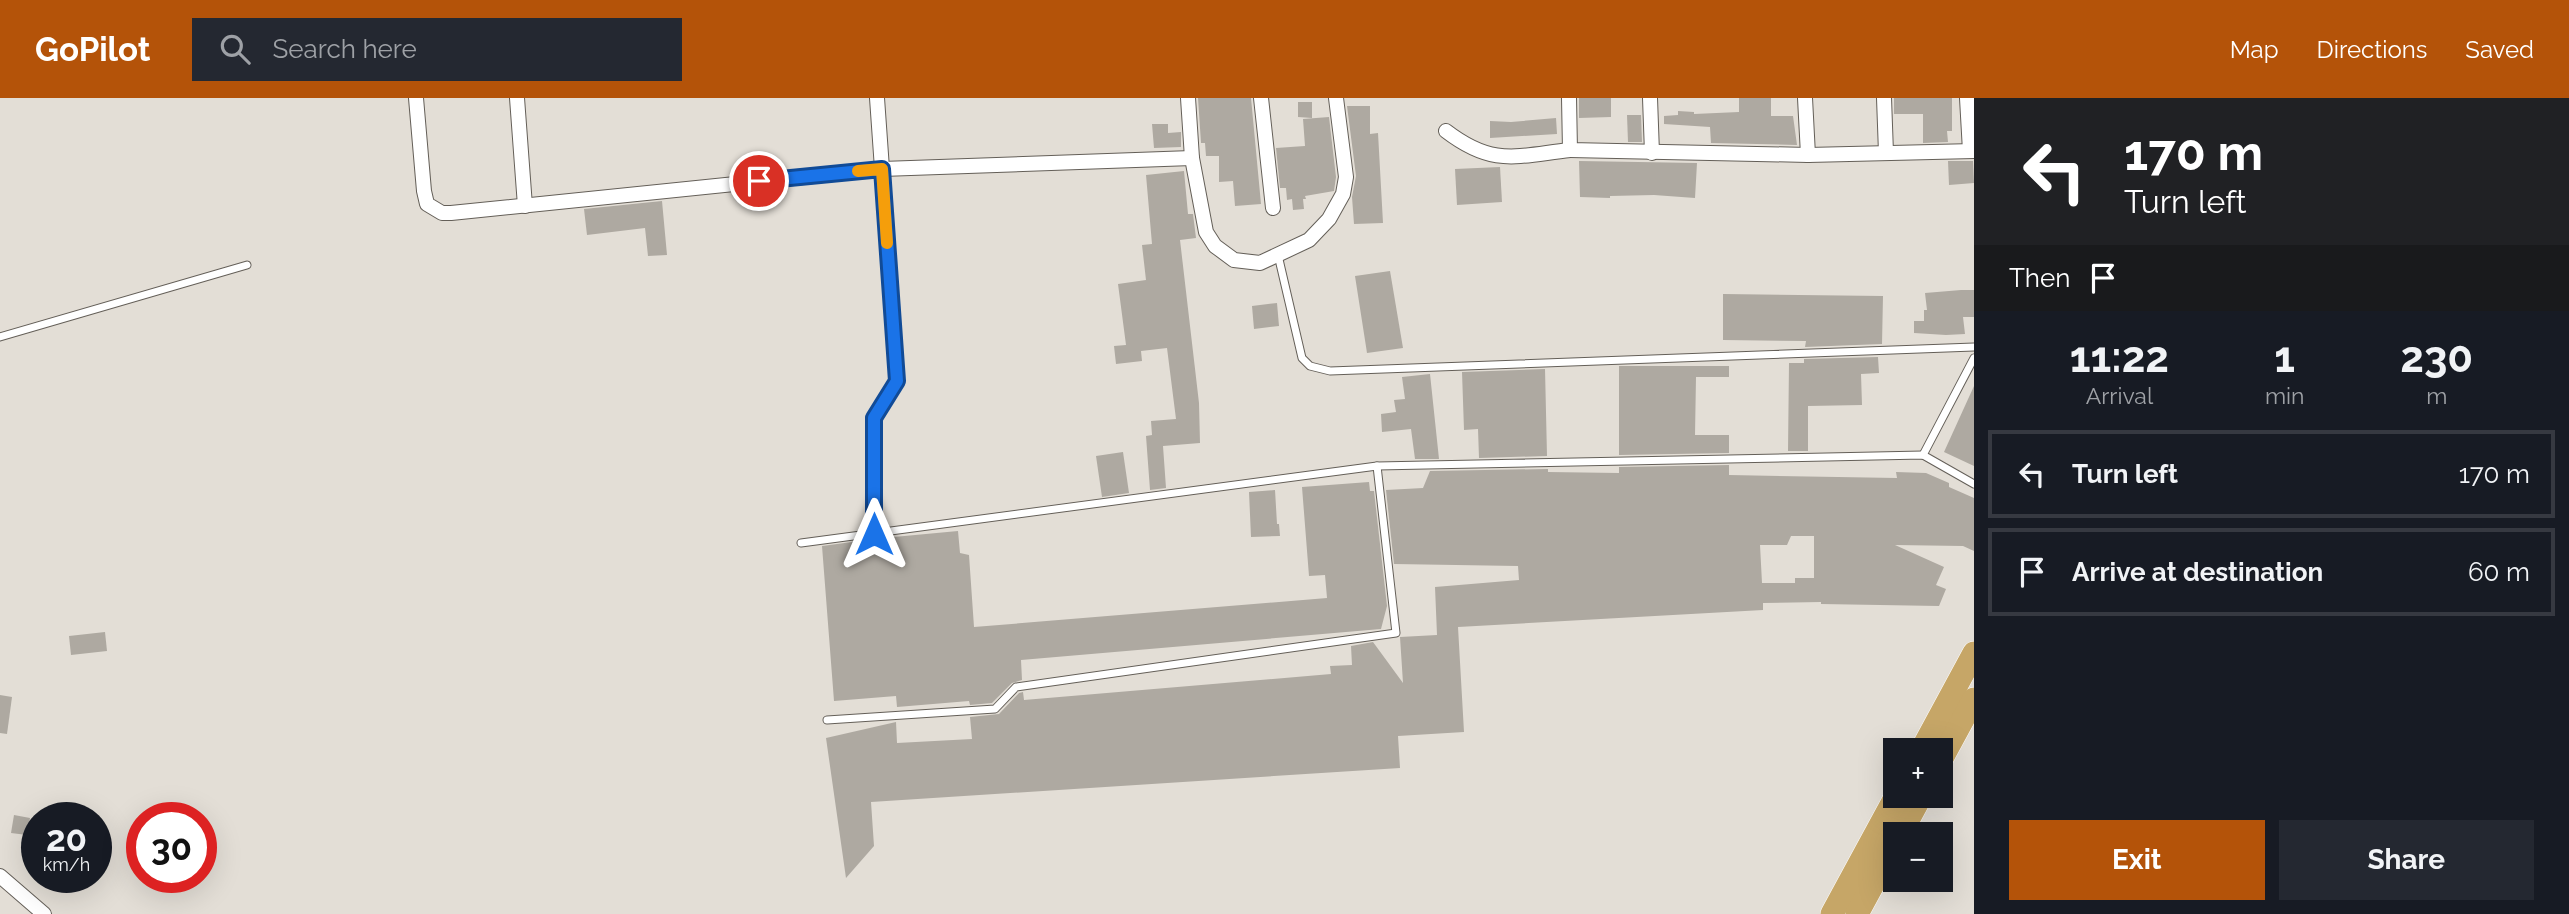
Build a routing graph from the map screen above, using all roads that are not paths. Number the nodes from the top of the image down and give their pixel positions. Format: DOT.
graph roads {
  1 [pos="416,98"];
  2 [pos="517,98"];
  3 [pos="877,98"];
  4 [pos="1188,98"];
  5 [pos="1261,98"];
  6 [pos="1336,98"];
  7 [pos="1569,98"];
  8 [pos="1650,98"];
  9 [pos="1805,98"];
  10 [pos="1884,98"];
  11 [pos="1967,98"];
  12 [pos="1446,131"];
  13 [pos="1570,150"];
  14 [pos="1972,151"];
  15 [pos="1652,153"];
  16 [pos="1886,153"];
  17 [pos="1808,155"];
  18 [pos="1192,158"];
  19 [pos="882,169"];
  20 [pos="524,206"];
  21 [pos="1273,208"];
  22 [pos="1278,255"];
  23 [pos="247,265"];
  24 [pos="0,337"];
  25 [pos="1974,347"];
  26 [pos="1974,358"];
  27 [pos="1923,454"];
  28 [pos="1377,466"];
  29 [pos="1974,484"];
  30 [pos="874,534"];
  31 [pos="801,543"];
  32 [pos="1974,653"];
  33 [pos="1974,699"];
  34 [pos="827,720"];
  35 [pos="1928,738"];
  36 [pos="1953,738"];
  37 [pos="1889,808"];
  38 [pos="1883,866"];
  39 [pos="0,876"];
  40 [pos="44,914"];
  41 [pos="1832,914"];
  42 [pos="1857,914"];
  1 -- 20 [label="street"];
  2 -- 20 [label="street"];
  3 -- 19 [label="street"];
  4 -- 18 [label="street"];
  5 -- 21 [label="street"];
  6 -- 22 [label="street"];
  7 -- 13 [label="street"];
  8 -- 15 [label="street"];
  9 -- 17 [label="street"];
  10 -- 16 [label="street"];
  11 -- 14 [label="street"];
  12 -- 13 [label="street"];
  13 -- 15 [label="street"];
  14 -- 16 [label="street"];
  15 -- 17 [label="street"];
  16 -- 17 [label="street"];
  18 -- 19 [label="street"];
  18 -- 22 [label="street"];
  19 -- 20 [label="street"];
  19 -- 30 [label="street"];
  22 -- 25 [label="lane"];
  23 -- 24 [label="lane"];
  26 -- 27 [label="lane"];
  27 -- 28 [label="lane"];
  27 -- 29 [label="lane"];
  28 -- 30 [label="lane"];
  28 -- 34 [label="lane"];
  30 -- 31 [label="lane"];
  32 -- 35 [label="highway"];
  33 -- 36 [label="highway"];
  37 -- 41 [label="highway"];
  38 -- 42 [label="highway"];
  39 -- 40 [label="street"];
}
